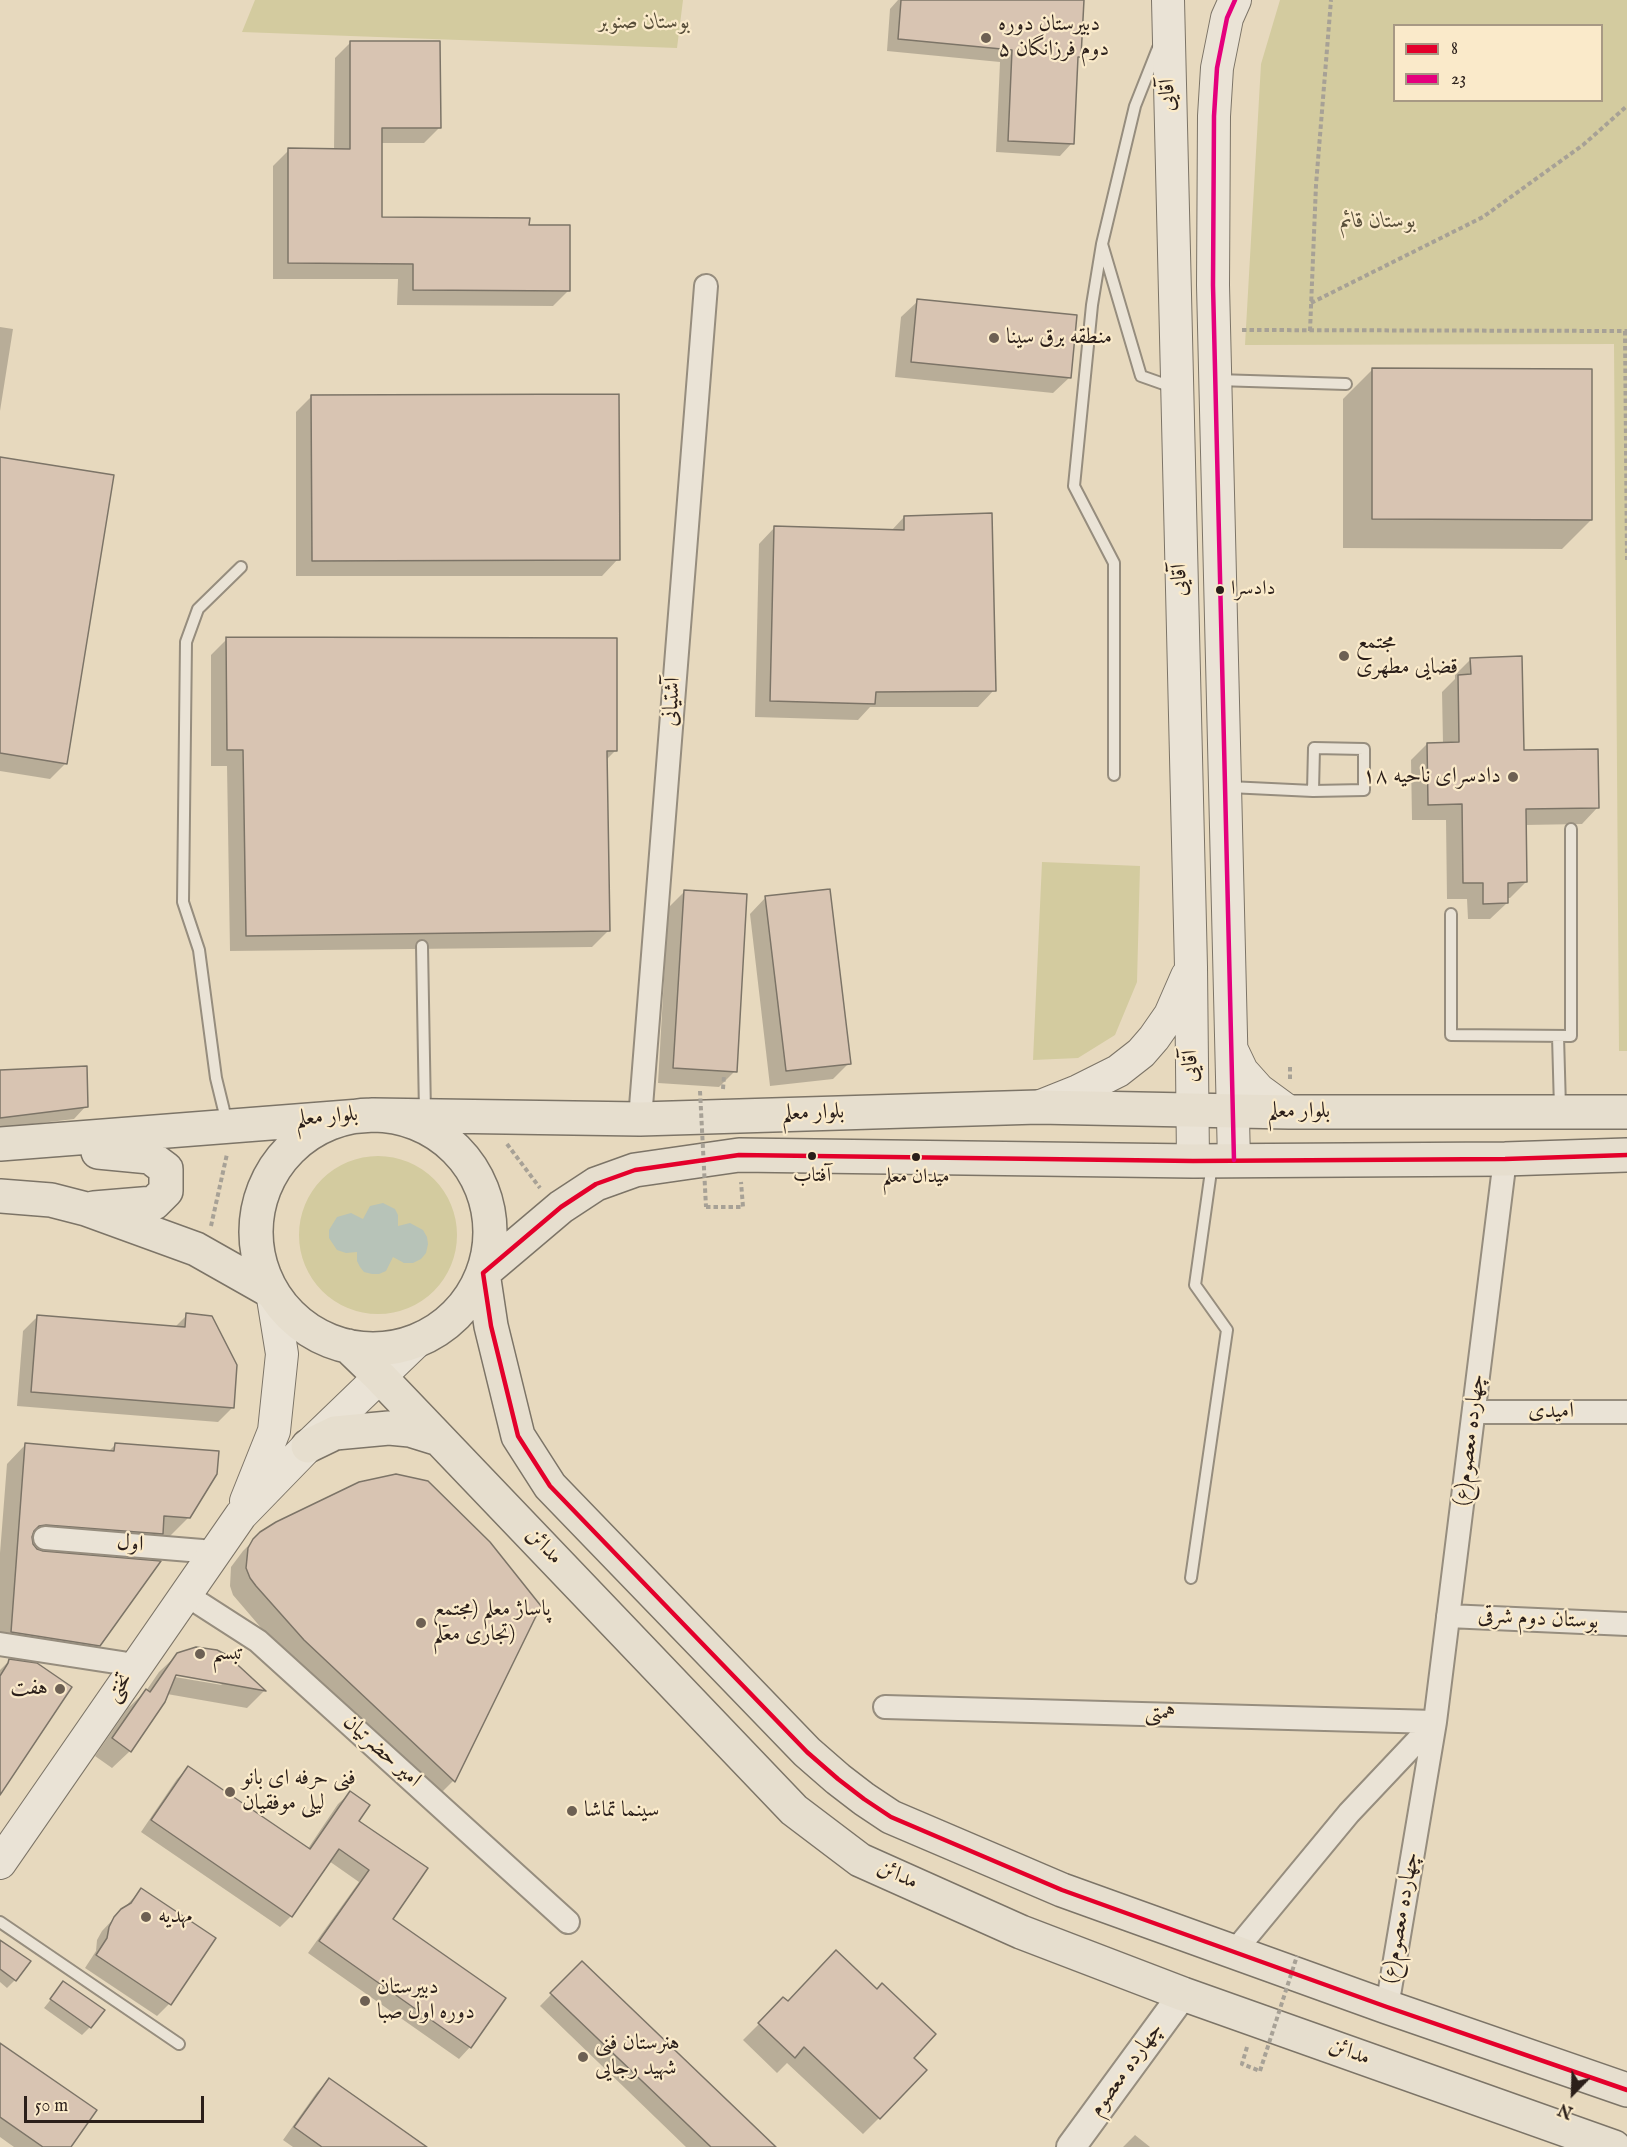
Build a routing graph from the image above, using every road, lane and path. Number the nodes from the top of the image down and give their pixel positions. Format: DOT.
graph roads {
  1 [pos="1235,0"];
  2 [pos="1330,0"];
  3 [pos="1168,11"];
  4 [pos="1627,106"];
  5 [pos="1102,244"];
  6 [pos="706,286"];
  7 [pos="1311,303"];
  8 [pos="1242,330"];
  9 [pos="1310,331"];
  10 [pos="1626,331"];
  11 [pos="1216,380"];
  12 [pos="1346,384"];
  13 [pos="1176,388"];
  14 [pos="1627,560"];
  15 [pos="241,567"];
  16 [pos="1114,775"];
  17 [pos="1225,787"];
  18 [pos="1313,791"];
  19 [pos="1571,830"];
  20 [pos="1451,914"];
  21 [pos="423,946"];
  22 [pos="1191,967"];
  23 [pos="1558,1036"];
  24 [pos="1232,1049"];
  25 [pos="699,1091"];
  26 [pos="1038,1107"];
  27 [pos="1192,1111"];
  28 [pos="1232,1111"];
  29 [pos="1289,1112"];
  30 [pos="1560,1112"];
  31 [pos="1627,1112"];
  32 [pos="373,1115"];
  33 [pos="425,1116"];
  34 [pos="493,1117"];
  35 [pos="640,1119"];
  36 [pos="228,1126"];
  37 [pos="7,1144"];
  38 [pos="1627,1155"];
  39 [pos="1505,1159"];
  40 [pos="1213,1161"];
  41 [pos="0,1196"];
  42 [pos="561,1207"];
  43 [pos="743,1207"];
  44 [pos="86,1209"];
  45 [pos="196,1249"];
  46 [pos="483,1273"];
  47 [pos="272,1292"];
  48 [pos="417,1341"];
  49 [pos="348,1346"];
  50 [pos="380,1377"];
  51 [pos="1474,1412"];
  52 [pos="1627,1412"];
  53 [pos="439,1439"];
  54 [pos="308,1446"];
  55 [pos="241,1515"];
  56 [pos="45,1538"];
  57 [pos="214,1552"];
  58 [pos="1191,1578"];
  59 [pos="185,1594"];
  60 [pos="1449,1616"];
  61 [pos="1627,1624"];
  62 [pos="0,1644"];
  63 [pos="135,1665"];
  64 [pos="885,1707"];
  65 [pos="1435,1722"];
  66 [pos="0,1863"];
  67 [pos="0,1922"];
  68 [pos="568,1922"];
  69 [pos="1234,1952"];
  70 [pos="1297,1956"];
  71 [pos="1184,1994"];
  72 [pos="1387,2007"];
  73 [pos="179,2044"];
  74 [pos="1242,2064"];
  75 [pos="1627,2090"];
  76 [pos="1071,2147"];
  77 [pos="1614,2147"];
  1 -- 11 [label="main road, آقایی"];
  2 -- 7 [label="path"];
  3 -- 5 [label="lane"];
  3 -- 13 [label="main road, آقایی"];
  4 -- 7 [label="path"];
  5 -- 13 [label="lane"];
  5 -- 16 [label="lane"];
  6 -- 35 [label="street, آشتیانی"];
  7 -- 9 [label="path"];
  8 -- 9 [label="path"];
  9 -- 10 [label="path"];
  10 -- 14 [label="path"];
  11 -- 12 [label="lane"];
  11 -- 17 [label="main road, آقایی"];
  13 -- 22 [label="main road, آقایی"];
  15 -- 36 [label="lane"];
  17 -- 18 [label="lane"];
  17 -- 24 [label="main road, آقایی"];
  18 -- 18 [label="lane"];
  19 -- 23 [label="lane"];
  20 -- 23 [label="lane"];
  21 -- 33 [label="lane"];
  22 -- 26 [label="main road"];
  22 -- 27 [label="main road, آقایی"];
  23 -- 30 [label="lane"];
  24 -- 28 [label="main road, آقایی"];
  24 -- 29 [label="main road"];
  25 -- 43 [label="path, bridge"];
  26 -- 27 [label="main road, بلوار معلم"];
  26 -- 35 [label="main road, بلوار معلم"];
  27 -- 28 [label="main road, بلوار معلم"];
  27 -- 40 [label="main road, آقایی"];
  28 -- 29 [label="main road, بلوار معلم"];
  28 -- 40 [label="main road, آقایی"];
  29 -- 30 [label="main road, بلوار معلم"];
  30 -- 31 [label="main road, بلوار معلم"];
  32 -- 33 [label="main road, بلوار معلم"];
  32 -- 36 [label="main road, بلوار معلم"];
  32 -- 46 [label="main road"];
  32 -- 47 [label="main road"];
  33 -- 34 [label="main road, بلوار معلم"];
  34 -- 35 [label="main road, بلوار معلم"];
  34 -- 42 [label="path"];
  36 -- 37 [label="main road, بلوار معلم"];
  36 -- 45 [label="path"];
  37 -- 44 [label="main road"];
  38 -- 39 [label="main road, بلوار معلم"];
  39 -- 40 [label="main road, بلوار معلم"];
  39 -- 51 [label="street, چهارده معصوم(ع)"];
  40 -- 42 [label="main road, بلوار معلم"];
  40 -- 58 [label="lane"];
  41 -- 44 [label="main road"];
  42 -- 46 [label="main road, بلوار معلم"];
  44 -- 45 [label="main road"];
  45 -- 47 [label="main road"];
  46 -- 48 [label="main road"];
  46 -- 69 [label="main road"];
  47 -- 49 [label="main road"];
  47 -- 55 [label="main road, تختی"];
  48 -- 49 [label="main road"];
  48 -- 50 [label="main road, تختی"];
  49 -- 50 [label="main road, مدائن"];
  50 -- 53 [label="main road, مدائن"];
  50 -- 54 [label="main road, تختی"];
  51 -- 52 [label="street, امیدی"];
  51 -- 60 [label="street, چهارده معصوم(ع)"];
  53 -- 54 [label="main road"];
  53 -- 71 [label="main road, مدائن"];
  54 -- 55 [label="main road, تختی"];
  55 -- 57 [label="main road, تختی"];
  56 -- 57 [label="street, اول"];
  57 -- 59 [label="main road, تختی"];
  59 -- 63 [label="main road, تختی"];
  59 -- 68 [label="street, امیر حضرتیان"];
  60 -- 61 [label="street, بوستان دوم شرقی"];
  60 -- 65 [label="street, چهارده معصوم(ع)"];
  62 -- 63 [label="street"];
  63 -- 66 [label="main road, تختی"];
  64 -- 65 [label="street, همتی"];
  65 -- 69 [label="street"];
  65 -- 72 [label="street, چهارده معصوم(ع)"];
  67 -- 73 [label="lane"];
  69 -- 72 [label="main road"];
  70 -- 74 [label="path, bridge"];
  71 -- 76 [label="street, چهارده معصوم"];
  71 -- 77 [label="main road, مدائن"];
  72 -- 75 [label="main road"];
}
